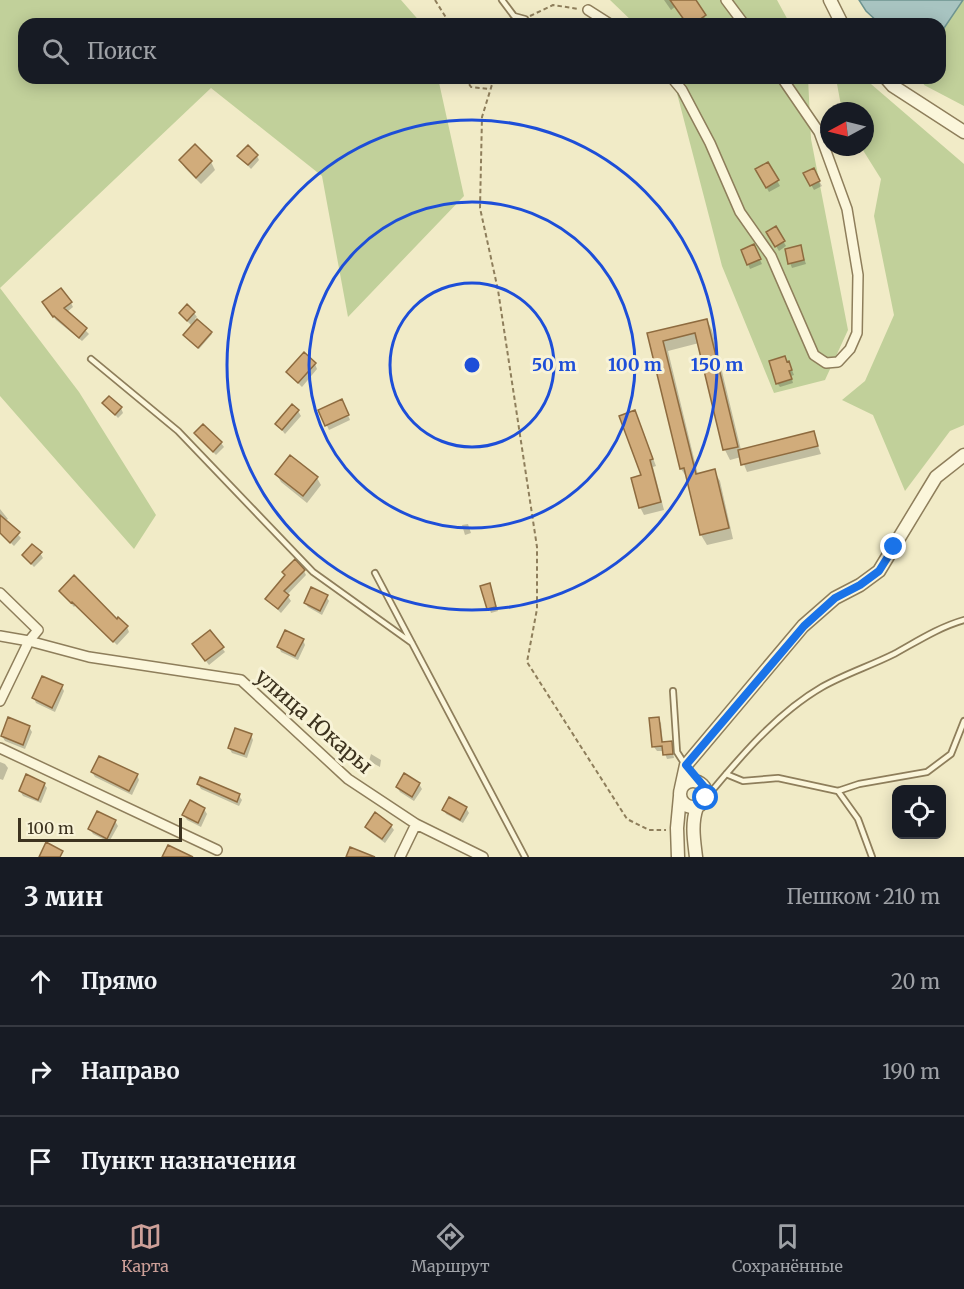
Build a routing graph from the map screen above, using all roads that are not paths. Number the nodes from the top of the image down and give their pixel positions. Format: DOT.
graph roads {
  1 [pos="502,0"];
  2 [pos="726,0"];
  3 [pos="830,0"];
  4 [pos="588,10"];
  5 [pos="521,18"];
  6 [pos="601,18"];
  7 [pos="740,18"];
  8 [pos="839,18"];
  9 [pos="677,84"];
  10 [pos="786,84"];
  11 [pos="891,84"];
  12 [pos="964,132"];
  13 [pos="91,359"];
  14 [pos="964,455"];
  15 [pos="375,573"];
  16 [pos="0,593"];
  17 [pos="964,620"];
  18 [pos="0,636"];
  19 [pos="28,641"];
  20 [pos="412,643"];
  21 [pos="673,691"];
  22 [pos="0,701"];
  23 [pos="964,721"];
  24 [pos="0,748"];
  25 [pos="686,765"];
  26 [pos="726,774"];
  27 [pos="705,791"];
  28 [pos="838,791"];
  29 [pos="680,792"];
  30 [pos="697,807"];
  31 [pos="416,824"];
  32 [pos="217,850"];
  33 [pos="400,857"];
  34 [pos="483,857"];
  35 [pos="525,857"];
  36 [pos="678,857"];
  37 [pos="696,857"];
  38 [pos="872,857"];
  1 -- 5 [label="lane"];
  2 -- 7 [label="street"];
  3 -- 8 [label="street"];
  4 -- 6 [label="street"];
  9 -- 10 [label="street"];
  11 -- 12 [label="street"];
  13 -- 20 [label="lane"];
  14 -- 25 [label="street"];
  15 -- 20 [label="lane"];
  16 -- 19 [label="street"];
  17 -- 26 [label="lane"];
  18 -- 19 [label="street, улица Юкары"];
  19 -- 22 [label="street"];
  19 -- 31 [label="street, улица Юкары"];
  20 -- 35 [label="lane"];
  21 -- 25 [label="lane"];
  23 -- 28 [label="lane"];
  24 -- 32 [label="street"];
  25 -- 27 [label="street"];
  25 -- 29 [label="street"];
  26 -- 27 [label="lane"];
  26 -- 28 [label="lane"];
  27 -- 29 [label="street"];
  27 -- 30 [label="street"];
  28 -- 38 [label="lane"];
  29 -- 30 [label="street"];
  29 -- 36 [label="street"];
  30 -- 37 [label="street"];
  31 -- 33 [label="street"];
  31 -- 34 [label="street, улица Юкары"];
}
